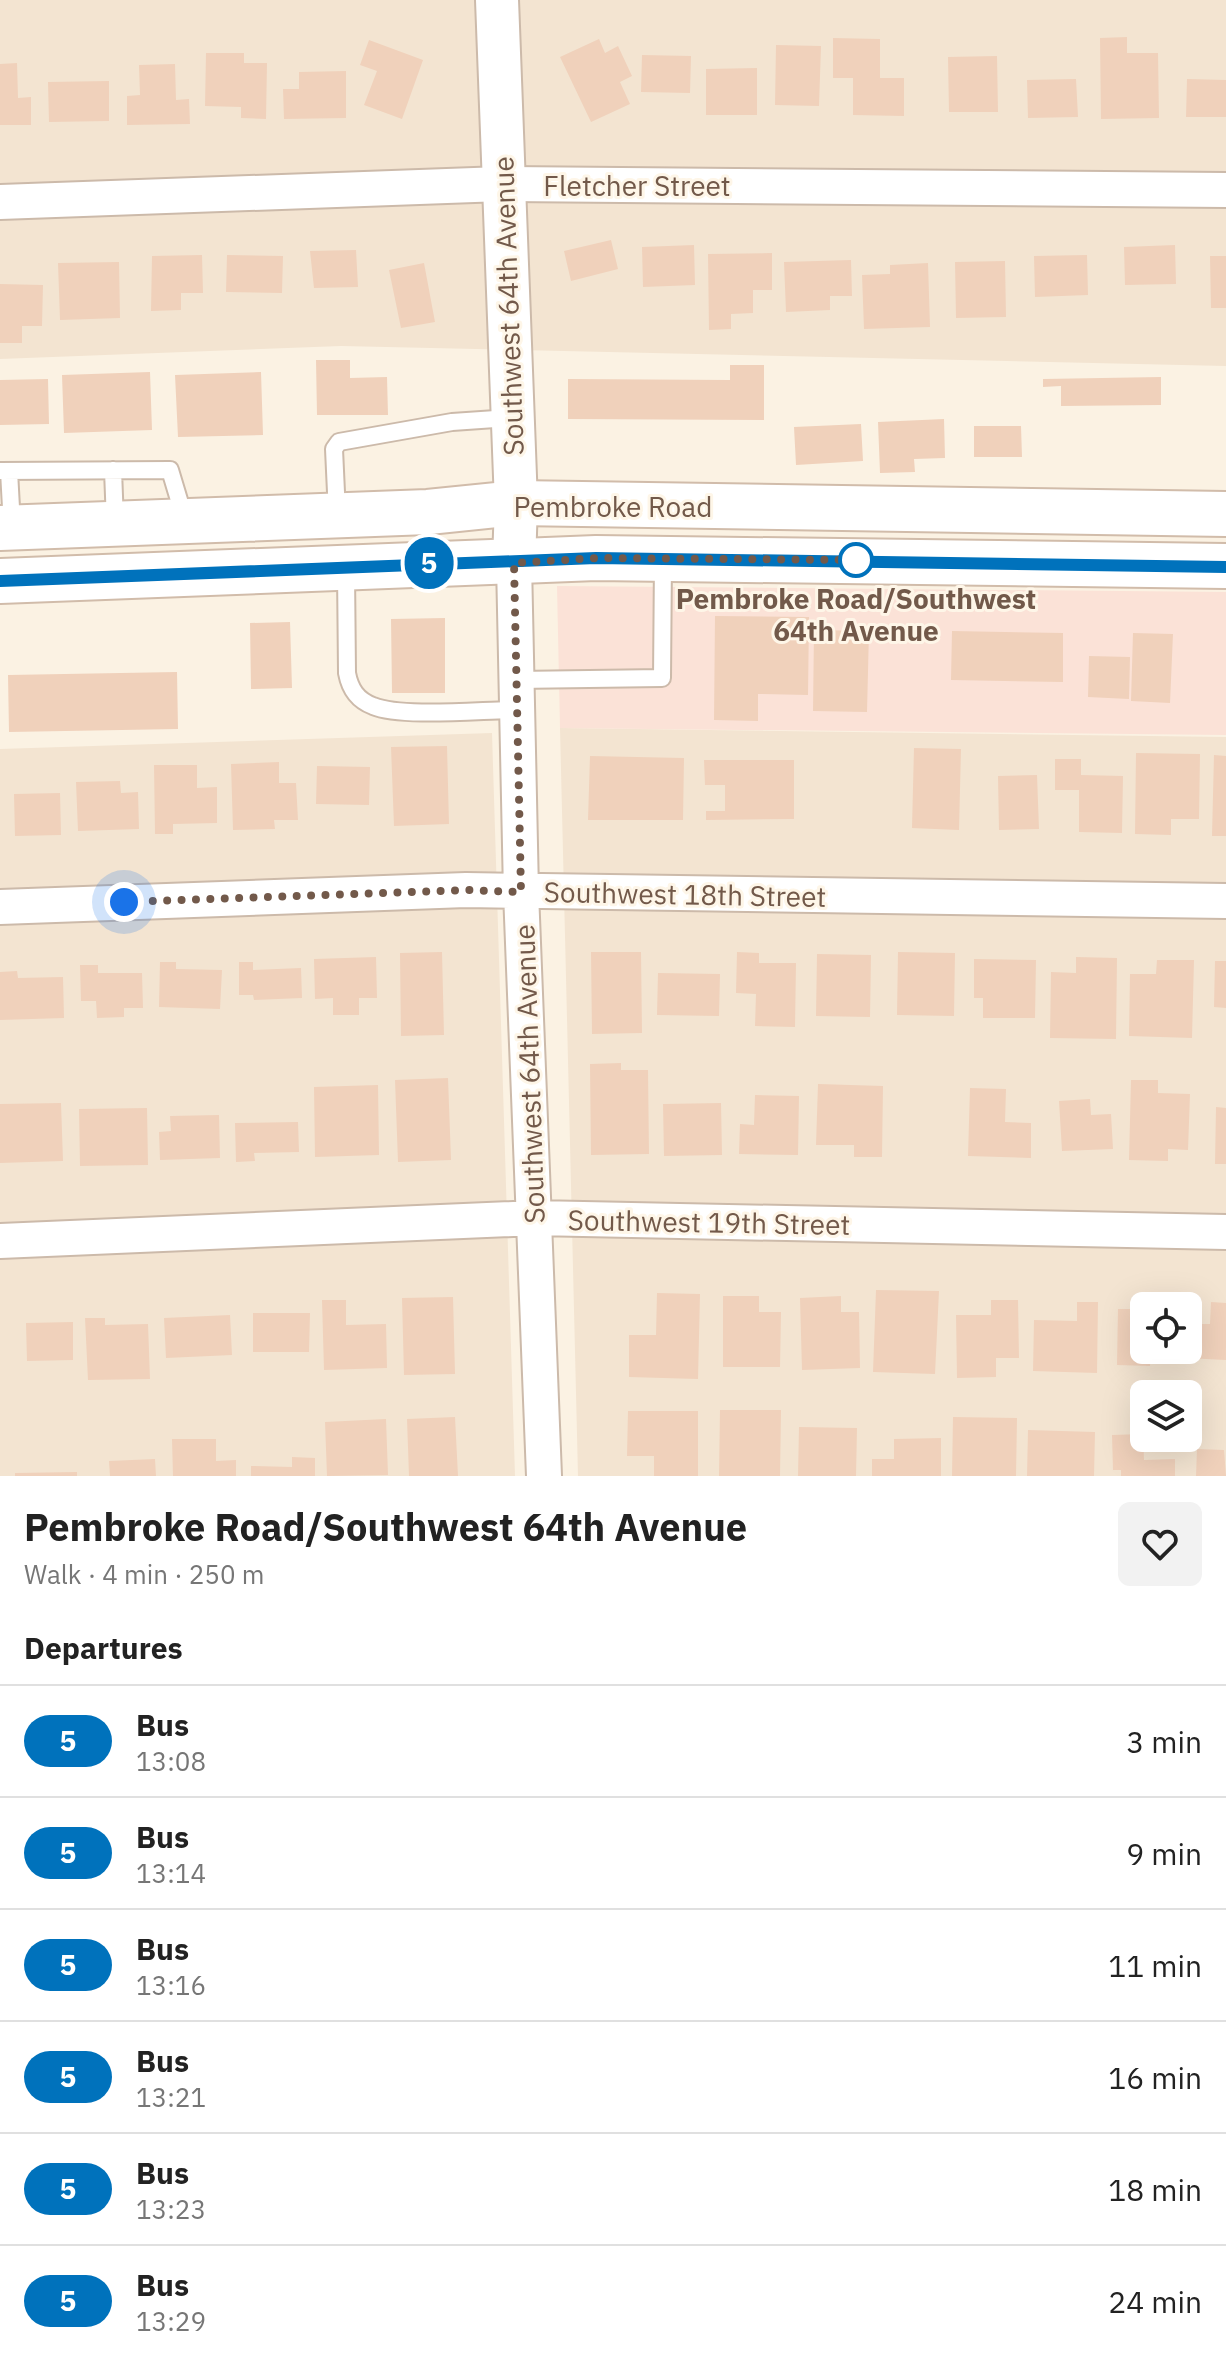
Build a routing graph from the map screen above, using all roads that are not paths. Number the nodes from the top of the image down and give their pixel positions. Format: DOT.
graph roads {
  1 [pos="497,0"];
  2 [pos="502,184"];
  3 [pos="1226,190"];
  4 [pos="0,202"];
  5 [pos="512,418"];
  6 [pos="113,470"];
  7 [pos="4,471"];
  8 [pos="516,503"];
  9 [pos="1226,514"];
  10 [pos="337,515"];
  11 [pos="186,521"];
  12 [pos="115,524"];
  13 [pos="6,528"];
  14 [pos="1226,549"];
  15 [pos="663,558"];
  16 [pos="909,560"];
  17 [pos="514,563"];
  18 [pos="346,566"];
  19 [pos="1226,566"];
  20 [pos="0,581"];
  21 [pos="516,695"];
  22 [pos="521,892"];
  23 [pos="1226,901"];
  24 [pos="0,907"];
  25 [pos="535,1218"];
  26 [pos="1226,1232"];
  27 [pos="0,1241"];
  28 [pos="544,1476"];
  1 -- 2 [label="street, Southwest 64th Avenue"];
  2 -- 3 [label="street, Fletcher Street"];
  2 -- 4 [label="street, Fletcher Street"];
  2 -- 5 [label="street, Southwest 64th Avenue"];
  5 -- 8 [label="street, Southwest 64th Avenue"];
  5 -- 10 [label="lane"];
  6 -- 7 [label="lane"];
  6 -- 11 [label="lane"];
  6 -- 12 [label="lane"];
  7 -- 13 [label="lane"];
  8 -- 9 [label="main road, Pembroke Road"];
  8 -- 10 [label="main road, Pembroke Road"];
  8 -- 17 [label="street, Southwest 64th Avenue"];
  10 -- 11 [label="main road, Pembroke Road"];
  11 -- 12 [label="main road, Pembroke Road"];
  12 -- 13 [label="main road, Pembroke Road"];
  14 -- 16 [label="main road"];
  15 -- 16 [label="main road, Pembroke Road"];
  15 -- 17 [label="main road, Pembroke Road"];
  15 -- 21 [label="lane"];
  16 -- 19 [label="main road, Pembroke Road"];
  17 -- 18 [label="main road, Pembroke Road"];
  17 -- 21 [label="street, Southwest 64th Avenue"];
  18 -- 20 [label="main road, Pembroke Road"];
  18 -- 21 [label="lane"];
  21 -- 22 [label="street, Southwest 64th Avenue"];
  22 -- 23 [label="street, Southwest 18th Street"];
  22 -- 24 [label="street, Southwest 18th Street"];
  22 -- 25 [label="street, Southwest 64th Avenue"];
  25 -- 26 [label="street, Southwest 19th Street"];
  25 -- 27 [label="street, Southwest 19th Street"];
  25 -- 28 [label="street, Southwest 64th Avenue"];
}
